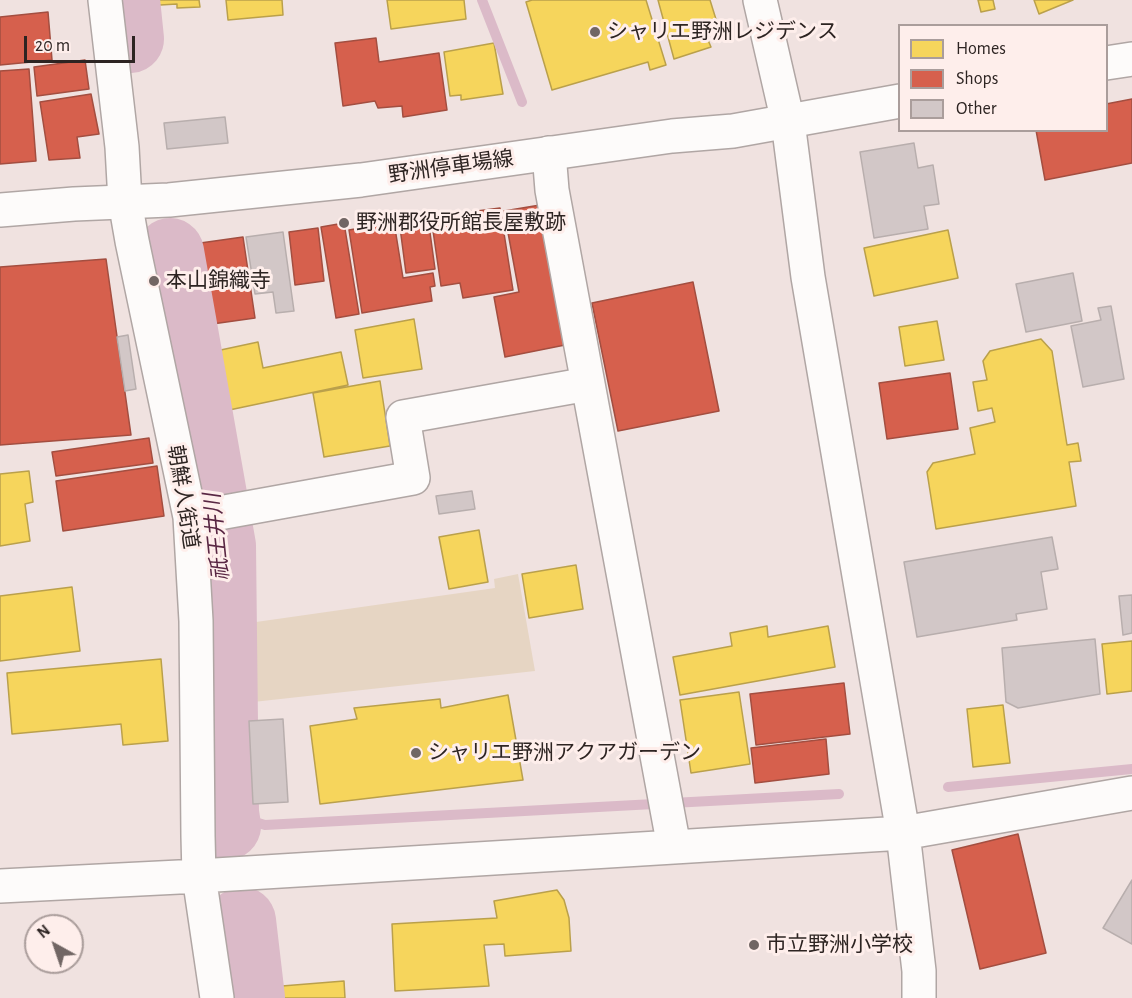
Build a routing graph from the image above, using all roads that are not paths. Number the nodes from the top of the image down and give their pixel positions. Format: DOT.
graph roads {
  1 [pos="105,0"];
  2 [pos="760,0"];
  3 [pos="1132,58"];
  4 [pos="1108,63"];
  5 [pos="898,102"];
  6 [pos="788,122"];
  7 [pos="549,153"];
  8 [pos="125,201"];
  9 [pos="0,210"];
  10 [pos="588,384"];
  11 [pos="199,516"];
  12 [pos="1132,793"];
  13 [pos="903,833"];
  14 [pos="674,847"];
  15 [pos="199,876"];
  16 [pos="0,886"];
  17 [pos="217,998"];
  18 [pos="919,998"];
  1 -- 8 [label="street, 朝鮮人街道"];
  2 -- 6 [label="street"];
  3 -- 4 [label="street"];
  5 -- 6 [label="street, 野洲停車場線"];
  6 -- 7 [label="street, 野洲停車場線"];
  6 -- 13 [label="street"];
  7 -- 8 [label="street, 野洲停車場線"];
  7 -- 10 [label="street"];
  8 -- 9 [label="street, 野洲停車場線"];
  8 -- 11 [label="street, 朝鮮人街道"];
  10 -- 11 [label="street"];
  10 -- 14 [label="street"];
  11 -- 15 [label="street, 朝鮮人街道"];
  12 -- 13 [label="street"];
  13 -- 14 [label="street"];
  13 -- 18 [label="street"];
  14 -- 15 [label="street"];
  15 -- 16 [label="street"];
  15 -- 17 [label="street, 朝鮮人街道"];
}
